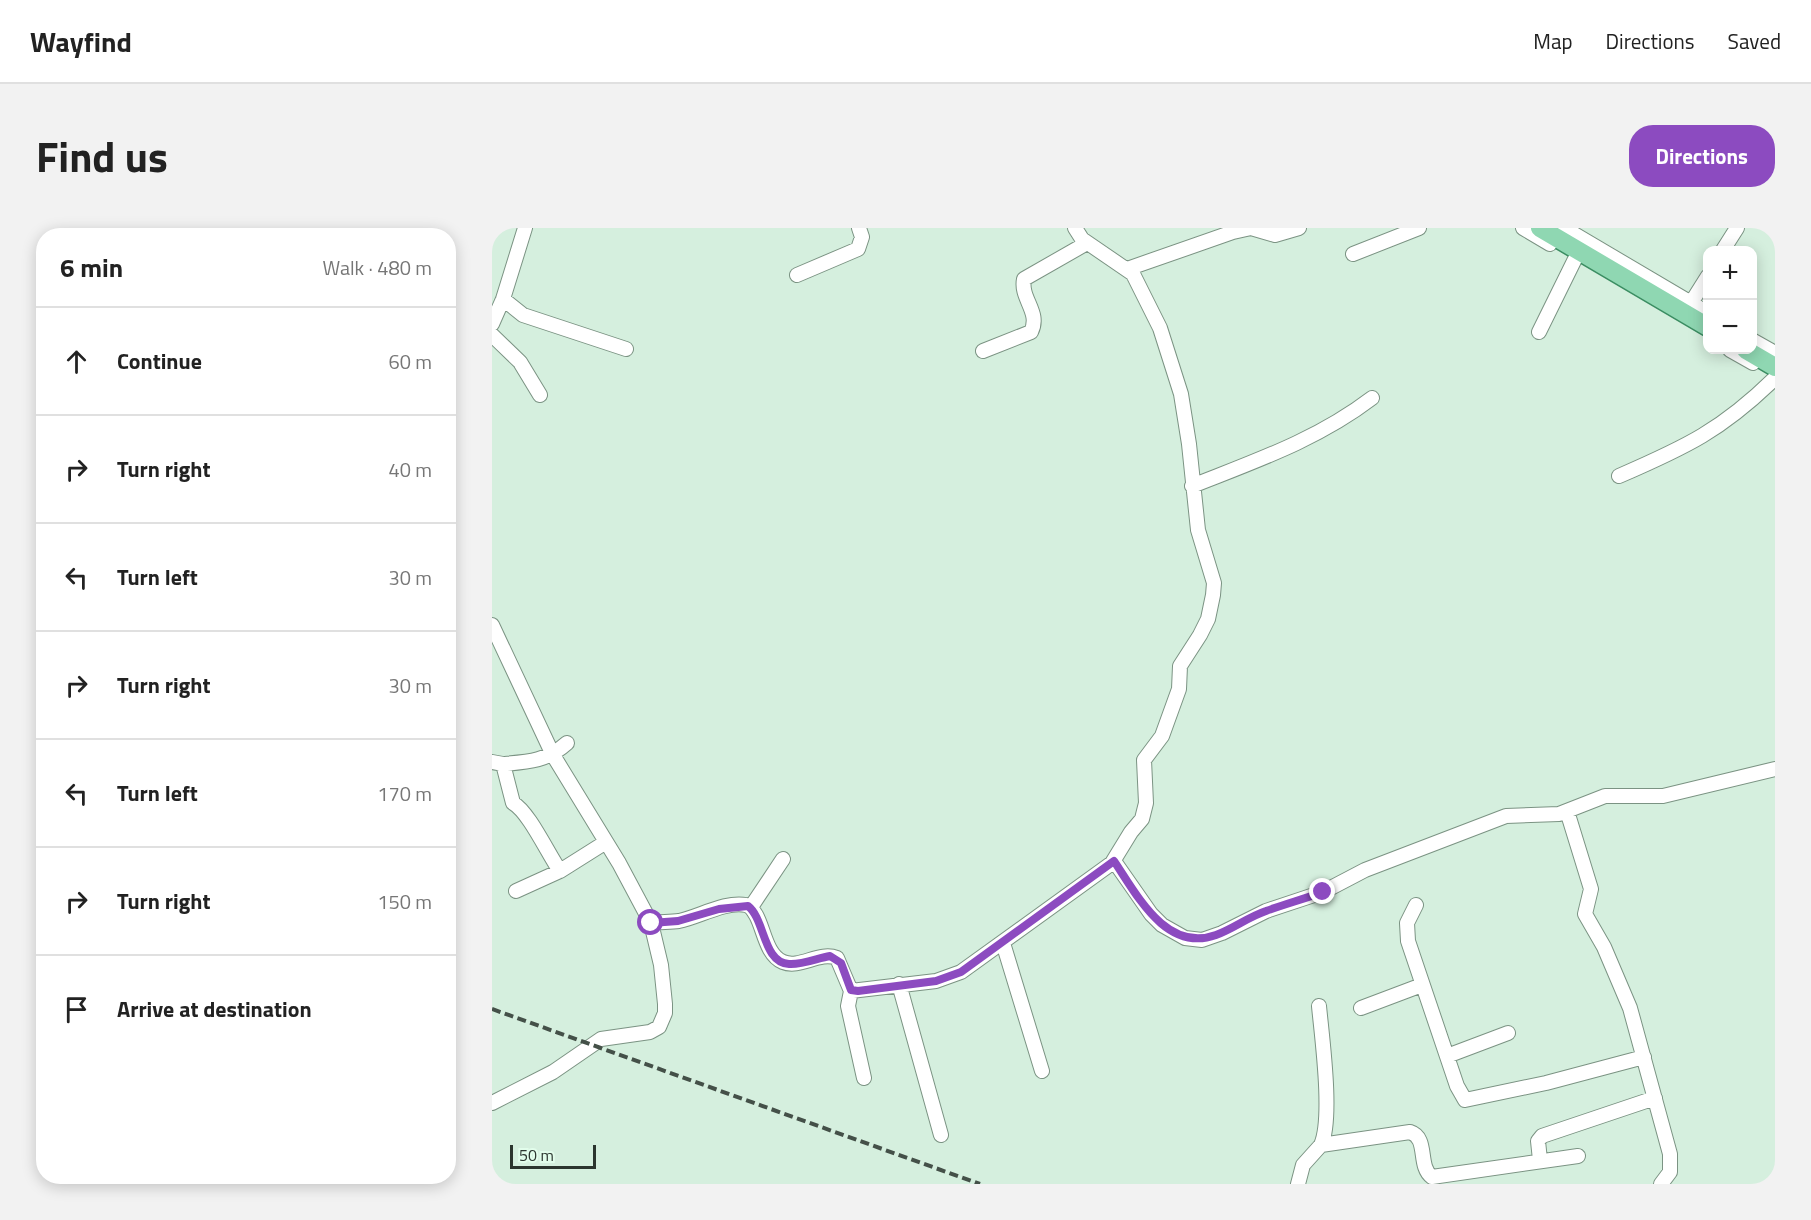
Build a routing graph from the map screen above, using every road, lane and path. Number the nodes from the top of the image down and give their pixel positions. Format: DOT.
graph roads {
  1 [pos="525,228"];
  2 [pos="859,228"];
  3 [pos="1075,228"];
  4 [pos="1299,228"];
  5 [pos="1419,228"];
  6 [pos="1523,228"];
  7 [pos="1540,228"];
  8 [pos="1737,228"];
  9 [pos="1569,229"];
  10 [pos="1088,243"];
  11 [pos="1726,246"];
  12 [pos="1353,254"];
  13 [pos="1575,259"];
  14 [pos="1127,269"];
  15 [pos="797,275"];
  16 [pos="1703,283"];
  17 [pos="503,299"];
  18 [pos="1691,303"];
  19 [pos="1703,310"];
  20 [pos="492,324"];
  21 [pos="1703,325"];
  22 [pos="1539,332"];
  23 [pos="1703,334"];
  24 [pos="492,335"];
  25 [pos="1757,342"];
  26 [pos="626,349"];
  27 [pos="983,351"];
  28 [pos="1775,353"];
  29 [pos="1737,354"];
  30 [pos="1753,354"];
  31 [pos="1775,367"];
  32 [pos="1775,377"];
  33 [pos="540,395"];
  34 [pos="1372,398"];
  35 [pos="1619,476"];
  36 [pos="1192,486"];
  37 [pos="492,625"];
  38 [pos="567,743"];
  39 [pos="554,755"];
  40 [pos="497,763"];
  41 [pos="1775,769"];
  42 [pos="1567,811"];
  43 [pos="606,842"];
  44 [pos="783,860"];
  45 [pos="1114,861"];
  46 [pos="560,871"];
  47 [pos="516,891"];
  48 [pos="1416,905"];
  49 [pos="751,907"];
  50 [pos="651,923"];
  51 [pos="1003,943"];
  52 [pos="899,984"];
  53 [pos="1422,985"];
  54 [pos="851,990"];
  55 [pos="1318,1006"];
  56 [pos="1361,1008"];
  57 [pos="1508,1033"];
  58 [pos="1447,1056"];
  59 [pos="1644,1057"];
  60 [pos="1042,1071"];
  61 [pos="864,1078"];
  62 [pos="1655,1098"];
  63 [pos="492,1103"];
  64 [pos="941,1135"];
  65 [pos="1321,1145"];
  66 [pos="1578,1156"];
  67 [pos="1540,1160"];
  68 [pos="1298,1184"];
  69 [pos="1661,1184"];
  1 -- 17 [label="street"];
  2 -- 15 [label="street"];
  3 -- 10 [label="street"];
  4 -- 14 [label="street"];
  5 -- 12 [label="street"];
  6 -- 13 [label="street"];
  7 -- 21 [label="main road"];
  8 -- 11 [label="street"];
  9 -- 18 [label="street"];
  10 -- 14 [label="street"];
  10 -- 27 [label="street"];
  13 -- 22 [label="street"];
  13 -- 23 [label="street"];
  14 -- 36 [label="street"];
  16 -- 18 [label="street"];
  17 -- 20 [label="street"];
  17 -- 26 [label="street"];
  18 -- 19 [label="street"];
  24 -- 33 [label="street"];
  25 -- 28 [label="street"];
  29 -- 32 [label="street"];
  30 -- 31 [label="main road"];
  32 -- 35 [label="street"];
  34 -- 36 [label="street"];
  36 -- 45 [label="street"];
  37 -- 39 [label="street"];
  38 -- 39 [label="street"];
  39 -- 40 [label="street"];
  39 -- 43 [label="street"];
  40 -- 46 [label="street"];
  41 -- 42 [label="street"];
  42 -- 45 [label="street"];
  42 -- 59 [label="street"];
  43 -- 46 [label="street"];
  43 -- 50 [label="street"];
  44 -- 49 [label="street"];
  45 -- 51 [label="street"];
  46 -- 47 [label="street"];
  48 -- 53 [label="street"];
  49 -- 50 [label="street"];
  49 -- 54 [label="street"];
  50 -- 63 [label="street"];
  51 -- 52 [label="street"];
  51 -- 60 [label="street"];
  52 -- 54 [label="street"];
  52 -- 64 [label="street"];
  53 -- 56 [label="street"];
  53 -- 58 [label="street"];
  54 -- 61 [label="street"];
  55 -- 65 [label="street"];
  57 -- 58 [label="street"];
  58 -- 59 [label="street"];
  59 -- 62 [label="street"];
  62 -- 67 [label="street"];
  62 -- 69 [label="street"];
  65 -- 67 [label="street"];
  65 -- 68 [label="street"];
  66 -- 67 [label="street"];
}
